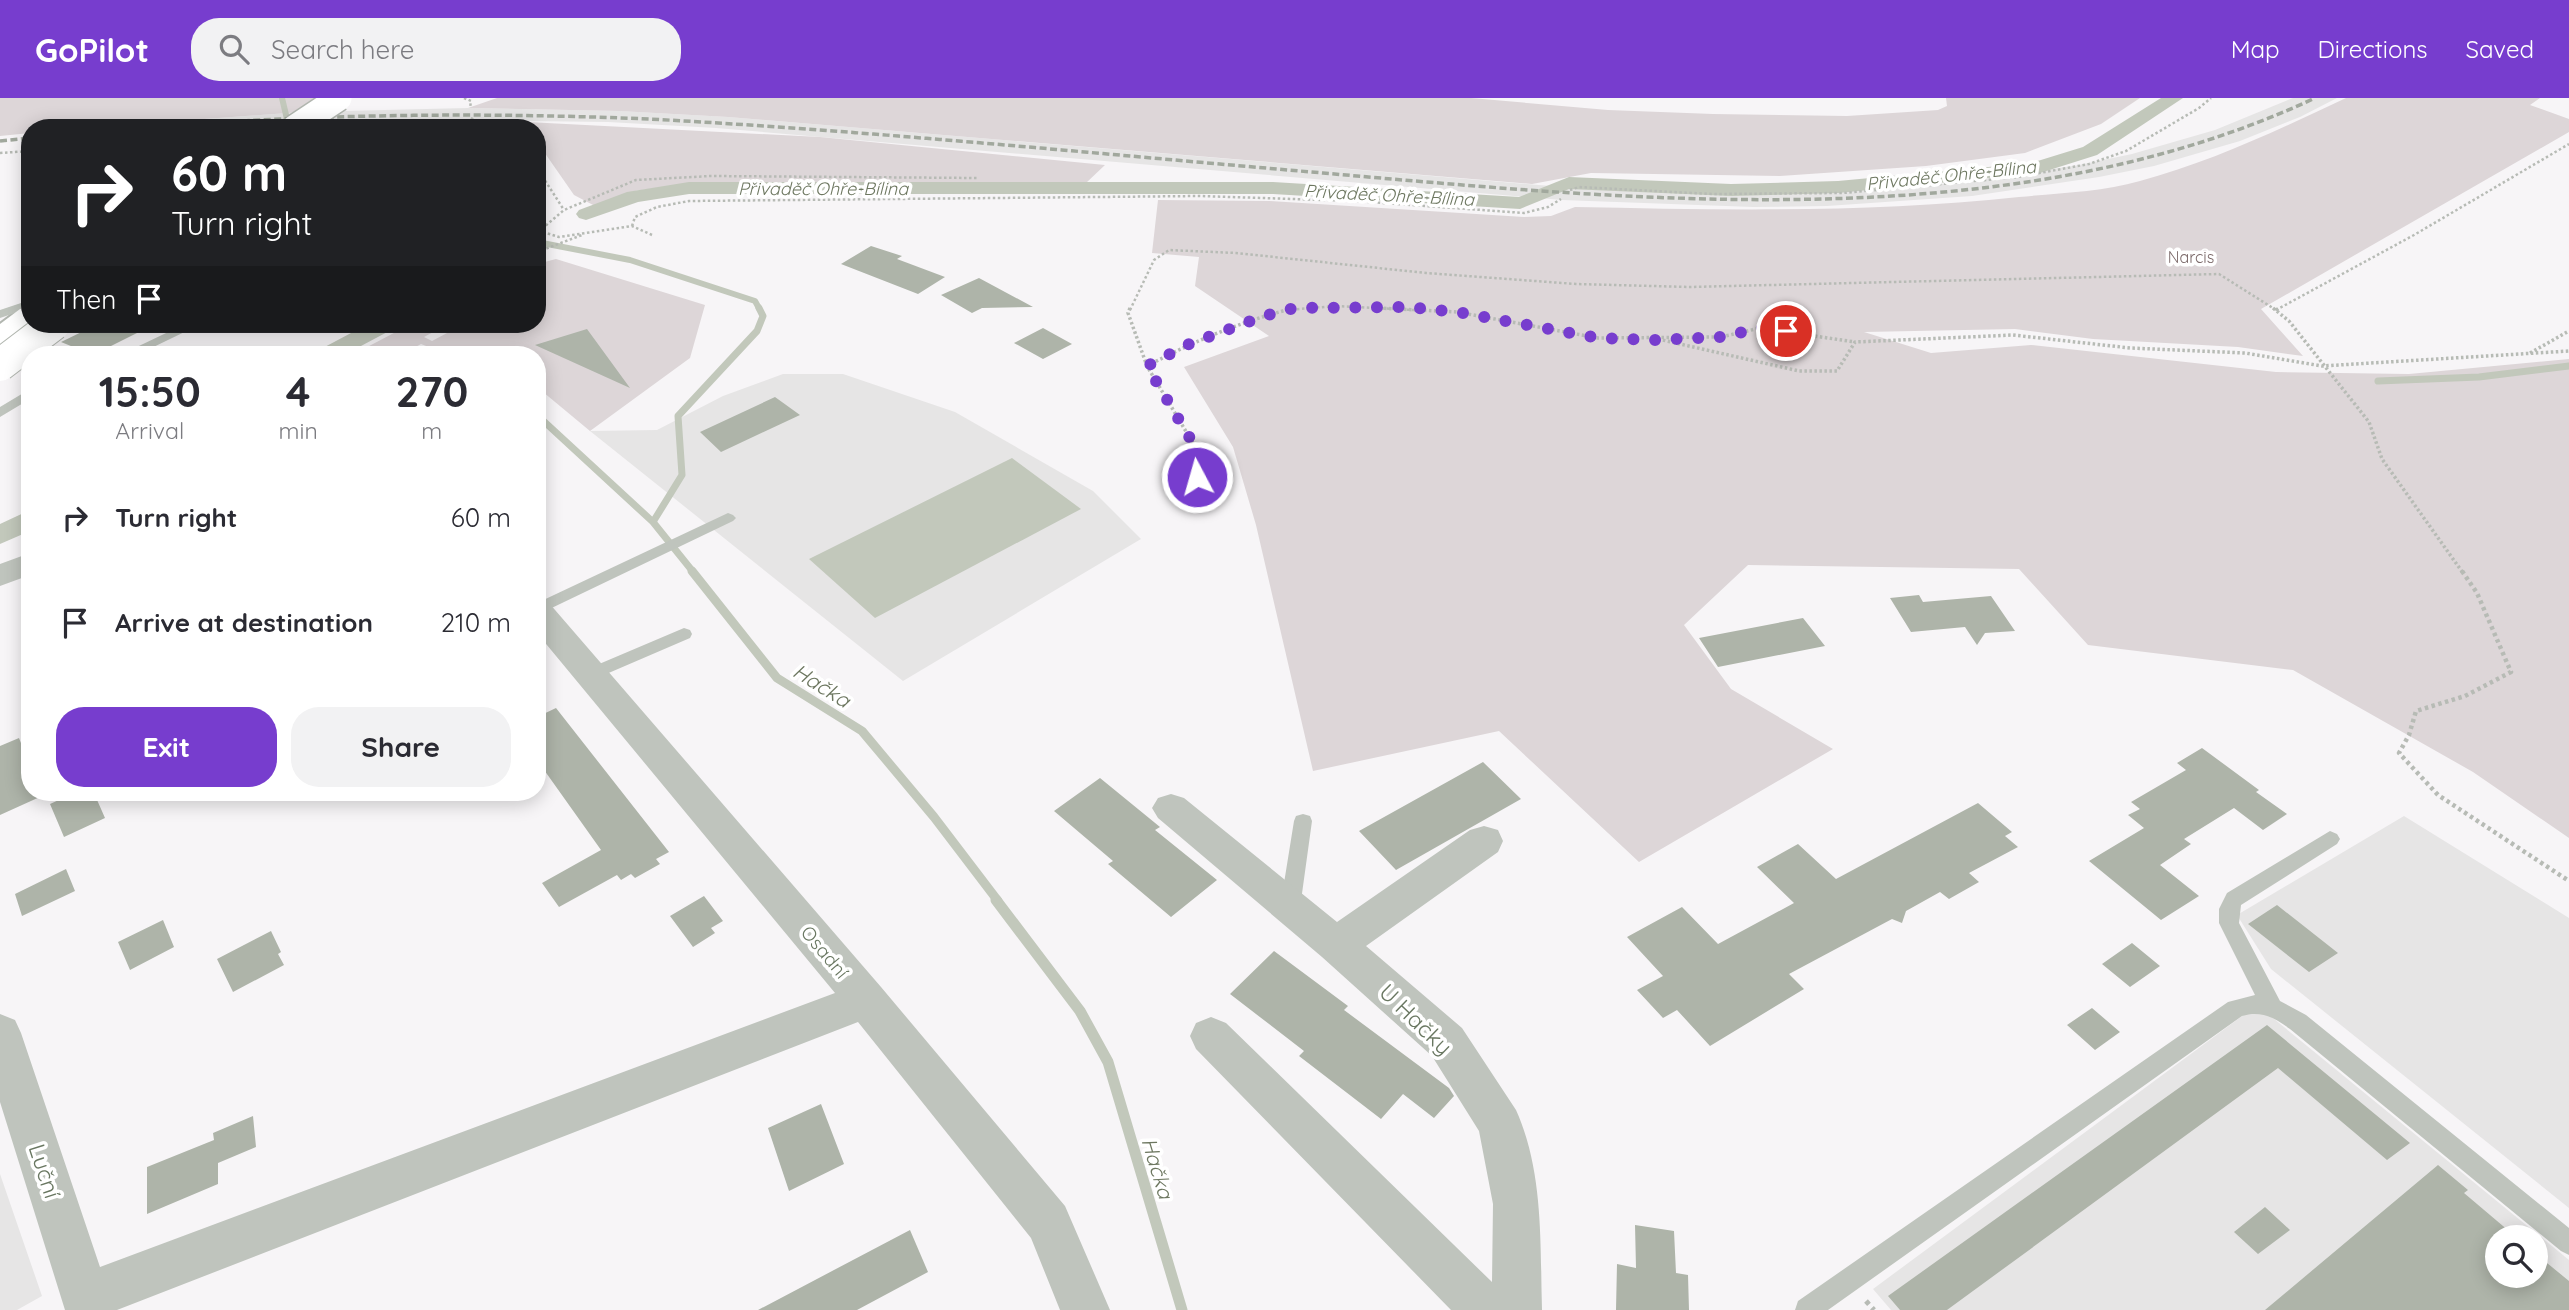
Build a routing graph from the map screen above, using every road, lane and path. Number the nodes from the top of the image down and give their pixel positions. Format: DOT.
graph roads {
  1 [pos="464,98"];
  2 [pos="2211,98"];
  3 [pos="348,102"];
  4 [pos="470,108"];
  5 [pos="313,119"];
  6 [pos="332,119"];
  7 [pos="2569,144"];
  8 [pos="21,152"];
  9 [pos="0,153"];
  10 [pos="977,178"];
  11 [pos="546,183"];
  12 [pos="1570,190"];
  13 [pos="1561,199"];
  14 [pos="564,210"];
  15 [pos="546,225"];
  16 [pos="632,226"];
  17 [pos="594,231"];
  18 [pos="546,233"];
  19 [pos="652,235"];
  20 [pos="546,248"];
  21 [pos="21,307"];
  22 [pos="2276,310"];
  23 [pos="0,314"];
  24 [pos="21,322"];
  25 [pos="2569,331"];
  26 [pos="42,333"];
  27 [pos="175,333"];
  28 [pos="0,337"];
  29 [pos="1658,340"];
  30 [pos="1855,342"];
  31 [pos="25,346"];
  32 [pos="147,346"];
  33 [pos="0,348"];
  34 [pos="21,349"];
  35 [pos="2569,351"];
  36 [pos="2526,355"];
  37 [pos="21,359"];
  38 [pos="0,365"];
  39 [pos="1147,366"];
  40 [pos="2322,366"];
  41 [pos="21,399"];
  42 [pos="0,413"];
  43 [pos="1190,512"];
  44 [pos="728,518"];
  45 [pos="21,567"];
  46 [pos="0,576"];
  47 [pos="546,606"];
  48 [pos="546,621"];
  49 [pos="684,634"];
  50 [pos="591,674"];
  51 [pos="1171,808"];
  52 [pos="1303,821"];
  53 [pos="2330,839"];
  54 [pos="1484,841"];
  55 [pos="2569,881"];
  56 [pos="1290,908"];
  57 [pos="1336,945"];
  58 [pos="866,1000"];
  59 [pos="2272,1007"];
  60 [pos="0,1033"];
  61 [pos="1211,1036"];
  62 [pos="2569,1242"];
  63 [pos="89,1304"];
  64 [pos="1085,1310"];
  65 [pos="1486,1310"];
  66 [pos="1517,1310"];
  67 [pos="1807,1310"];
  1 -- 4 [label="path"];
  2 -- 12 [label="path"];
  3 -- 5 [label="highway, bridge"];
  3 -- 6 [label="highway"];
  7 -- 22 [label="path"];
  8 -- 9 [label="path"];
  10 -- 14 [label="path"];
  11 -- 14 [label="path"];
  13 -- 16 [label="path"];
  14 -- 15 [label="path"];
  16 -- 17 [label="path"];
  16 -- 19 [label="path"];
  17 -- 18 [label="path"];
  17 -- 20 [label="path"];
  21 -- 23 [label="lane"];
  22 -- 39 [label="path"];
  22 -- 40 [label="path"];
  24 -- 28 [label="highway"];
  25 -- 36 [label="path"];
  26 -- 31 [label="highway, bridge"];
  27 -- 32 [label="lane"];
  29 -- 30 [label="path"];
  29 -- 30 [label="path"];
  29 -- 39 [label="path"];
  30 -- 40 [label="path"];
  33 -- 37 [label="lane"];
  34 -- 38 [label="highway, bridge"];
  35 -- 36 [label="path"];
  36 -- 40 [label="path"];
  39 -- 43 [label="path"];
  40 -- 55 [label="path"];
  41 -- 42 [label="lane"];
  44 -- 47 [label="lane"];
  45 -- 46 [label="street"];
  48 -- 50 [label="street, Osadní"];
  49 -- 50 [label="lane"];
  50 -- 58 [label="street, Osadní"];
  51 -- 56 [label="street, U Hačky"];
  52 -- 56 [label="lane"];
  53 -- 59 [label="lane"];
  54 -- 57 [label="street"];
  56 -- 57 [label="street, U Hačky"];
  57 -- 66 [label="street, U Hačky"];
  58 -- 63 [label="street"];
  58 -- 64 [label="street, Osadní"];
  59 -- 62 [label="lane"];
  59 -- 67 [label="lane"];
  60 -- 63 [label="street, Luční"];
  61 -- 65 [label="street"];
}
